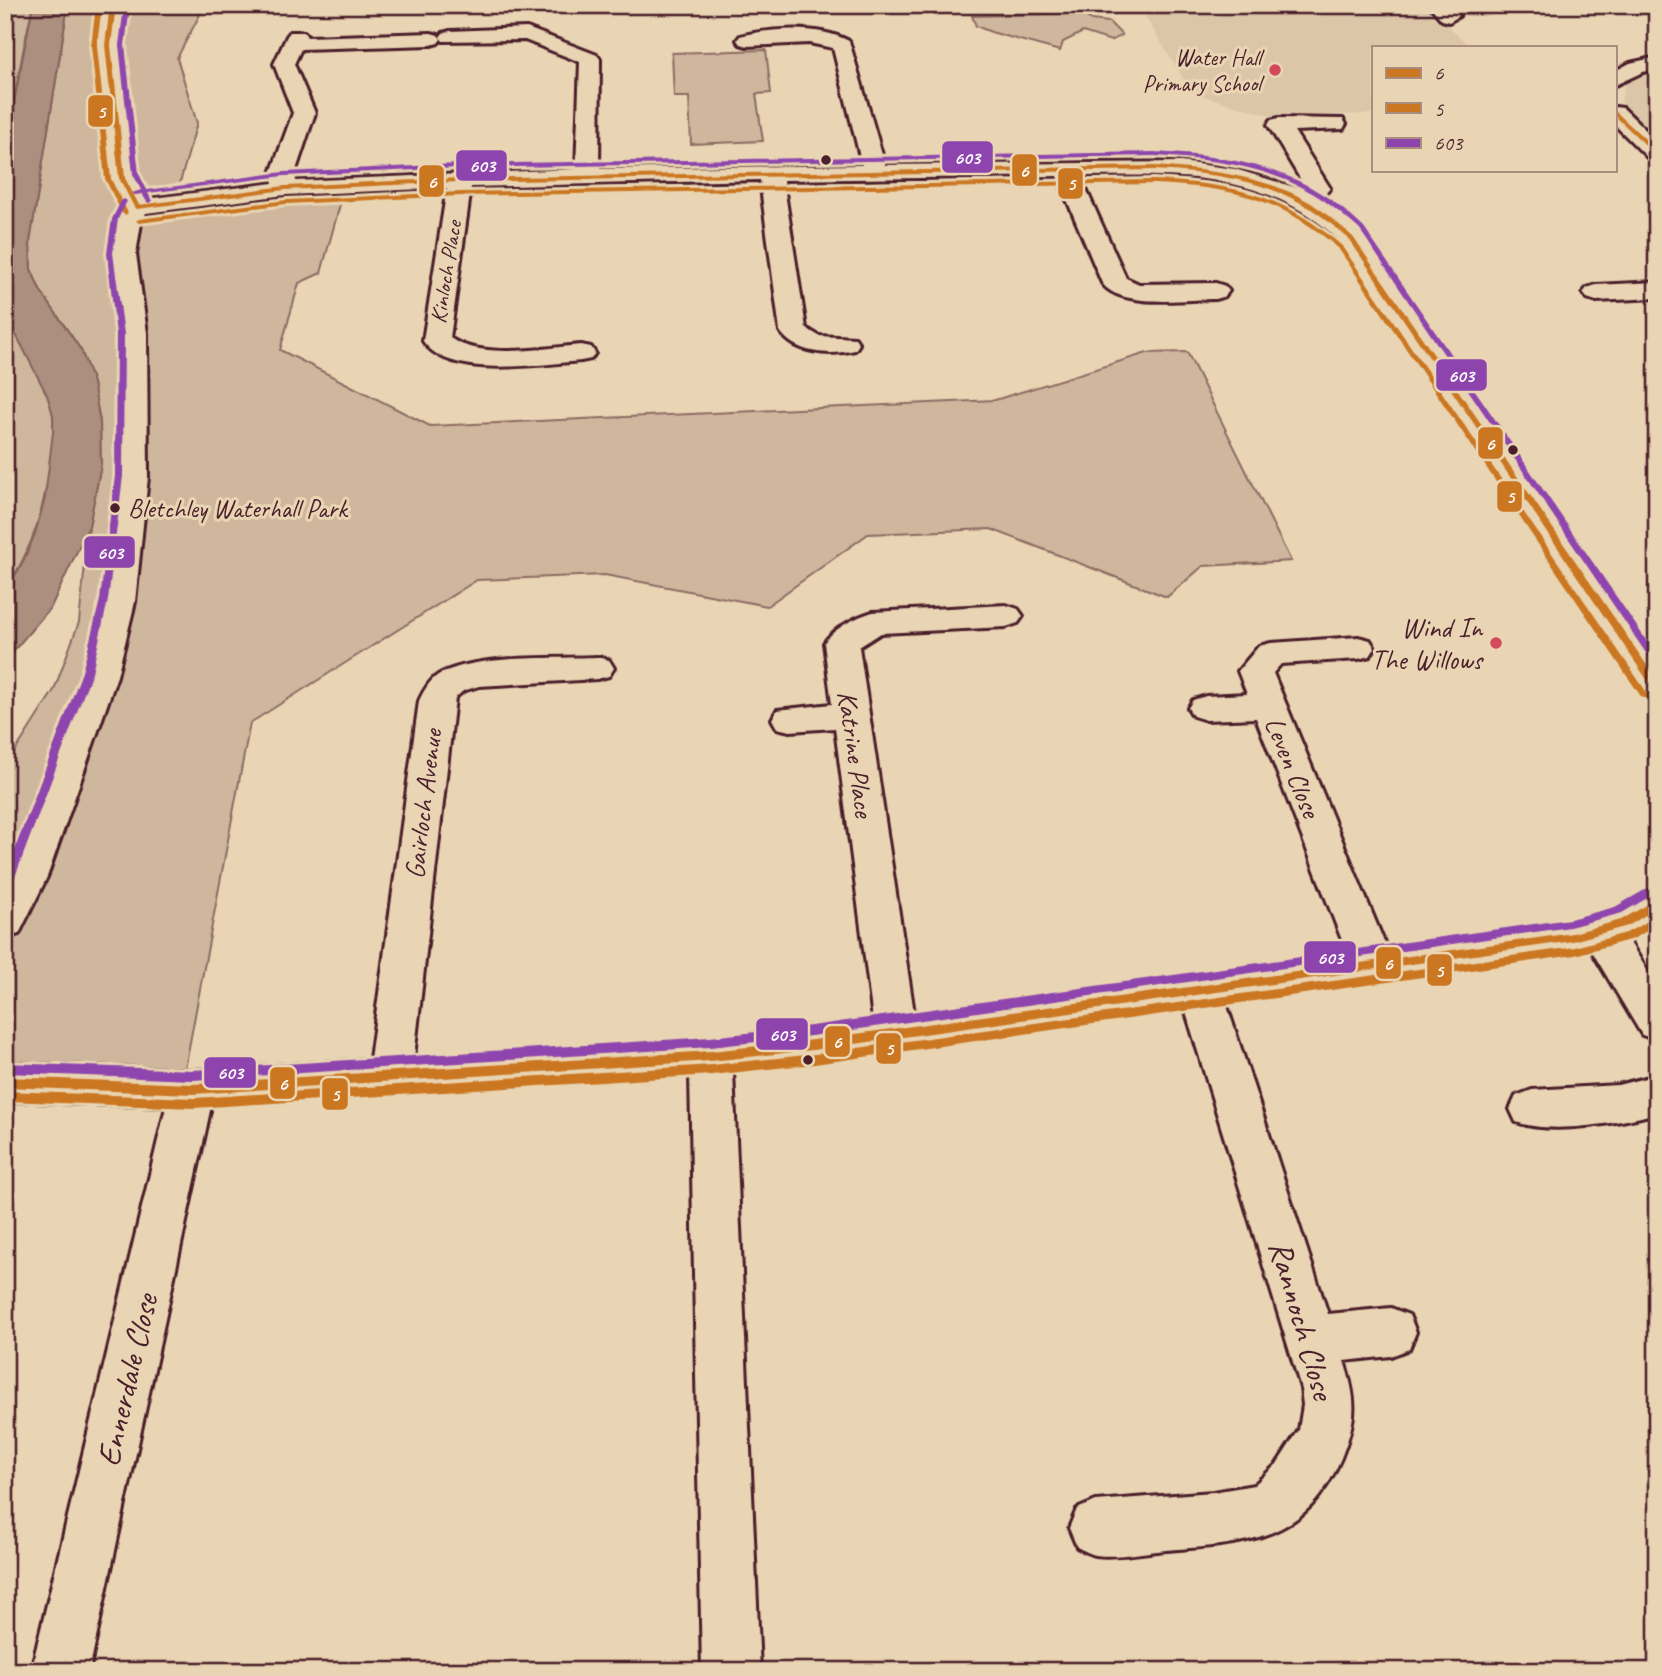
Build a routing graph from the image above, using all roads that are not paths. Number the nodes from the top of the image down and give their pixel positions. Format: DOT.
graph roads {
  1 [pos="113,5"];
  2 [pos="747,40"];
  3 [pos="1657,63"];
  4 [pos="1616,78"];
  5 [pos="1616,114"];
  6 [pos="1335,124"];
  7 [pos="1657,154"];
  8 [pos="1065,169"];
  9 [pos="875,172"];
  10 [pos="771,173"];
  11 [pos="587,176"];
  12 [pos="460,180"];
  13 [pos="285,188"];
  14 [pos="1297,196"];
  15 [pos="137,207"];
  16 [pos="1216,290"];
  17 [pos="1657,290"];
  18 [pos="1596,293"];
  19 [pos="845,345"];
  20 [pos="581,353"];
  21 [pos="1006,616"];
  22 [pos="1358,648"];
  23 [pos="597,668"];
  24 [pos="1657,688"];
  25 [pos="1268,705"];
  26 [pos="1206,708"];
  27 [pos="851,715"];
  28 [pos="790,719"];
  29 [pos="1657,903"];
  30 [pos="5,923"];
  31 [pos="1601,931"];
  32 [pos="1373,967"];
  33 [pos="1201,991"];
  34 [pos="1657,1023"];
  35 [pos="896,1033"];
  36 [pos="711,1056"];
  37 [pos="390,1077"];
  38 [pos="5,1082"];
  39 [pos="193,1088"];
  40 [pos="1657,1094"];
  41 [pos="1532,1109"];
  42 [pos="1391,1332"];
  43 [pos="1311,1339"];
  44 [pos="1096,1528"];
  45 [pos="60,1671"];
  46 [pos="731,1671"];
  1 -- 15 [label="street"];
  2 -- 9 [label="street"];
  3 -- 4 [label="street"];
  5 -- 7 [label="street"];
  6 -- 14 [label="street"];
  8 -- 9 [label="street"];
  8 -- 14 [label="street"];
  8 -- 16 [label="street"];
  9 -- 10 [label="street"];
  10 -- 11 [label="street"];
  10 -- 19 [label="street"];
  11 -- 12 [label="street"];
  11 -- 13 [label="street"];
  12 -- 13 [label="street"];
  12 -- 20 [label="street, Kinloch Place"];
  13 -- 15 [label="street"];
  14 -- 24 [label="street"];
  15 -- 30 [label="street"];
  17 -- 18 [label="street"];
  21 -- 27 [label="street, Katrine Place"];
  22 -- 25 [label="street, Leven Close"];
  23 -- 37 [label="street, Gairloch Avenue"];
  25 -- 26 [label="street"];
  25 -- 32 [label="street, Leven Close"];
  27 -- 28 [label="street"];
  27 -- 35 [label="street, Katrine Place"];
  29 -- 31 [label="street"];
  31 -- 32 [label="street"];
  31 -- 34 [label="street"];
  32 -- 33 [label="street"];
  33 -- 35 [label="street"];
  33 -- 43 [label="street, Rannoch Close"];
  35 -- 36 [label="street"];
  36 -- 37 [label="street"];
  36 -- 46 [label="street"];
  37 -- 39 [label="street"];
  38 -- 39 [label="street"];
  39 -- 45 [label="street, Ennerdale Close"];
  40 -- 41 [label="street"];
  42 -- 43 [label="street"];
  43 -- 44 [label="street, Rannoch Close"];
}
